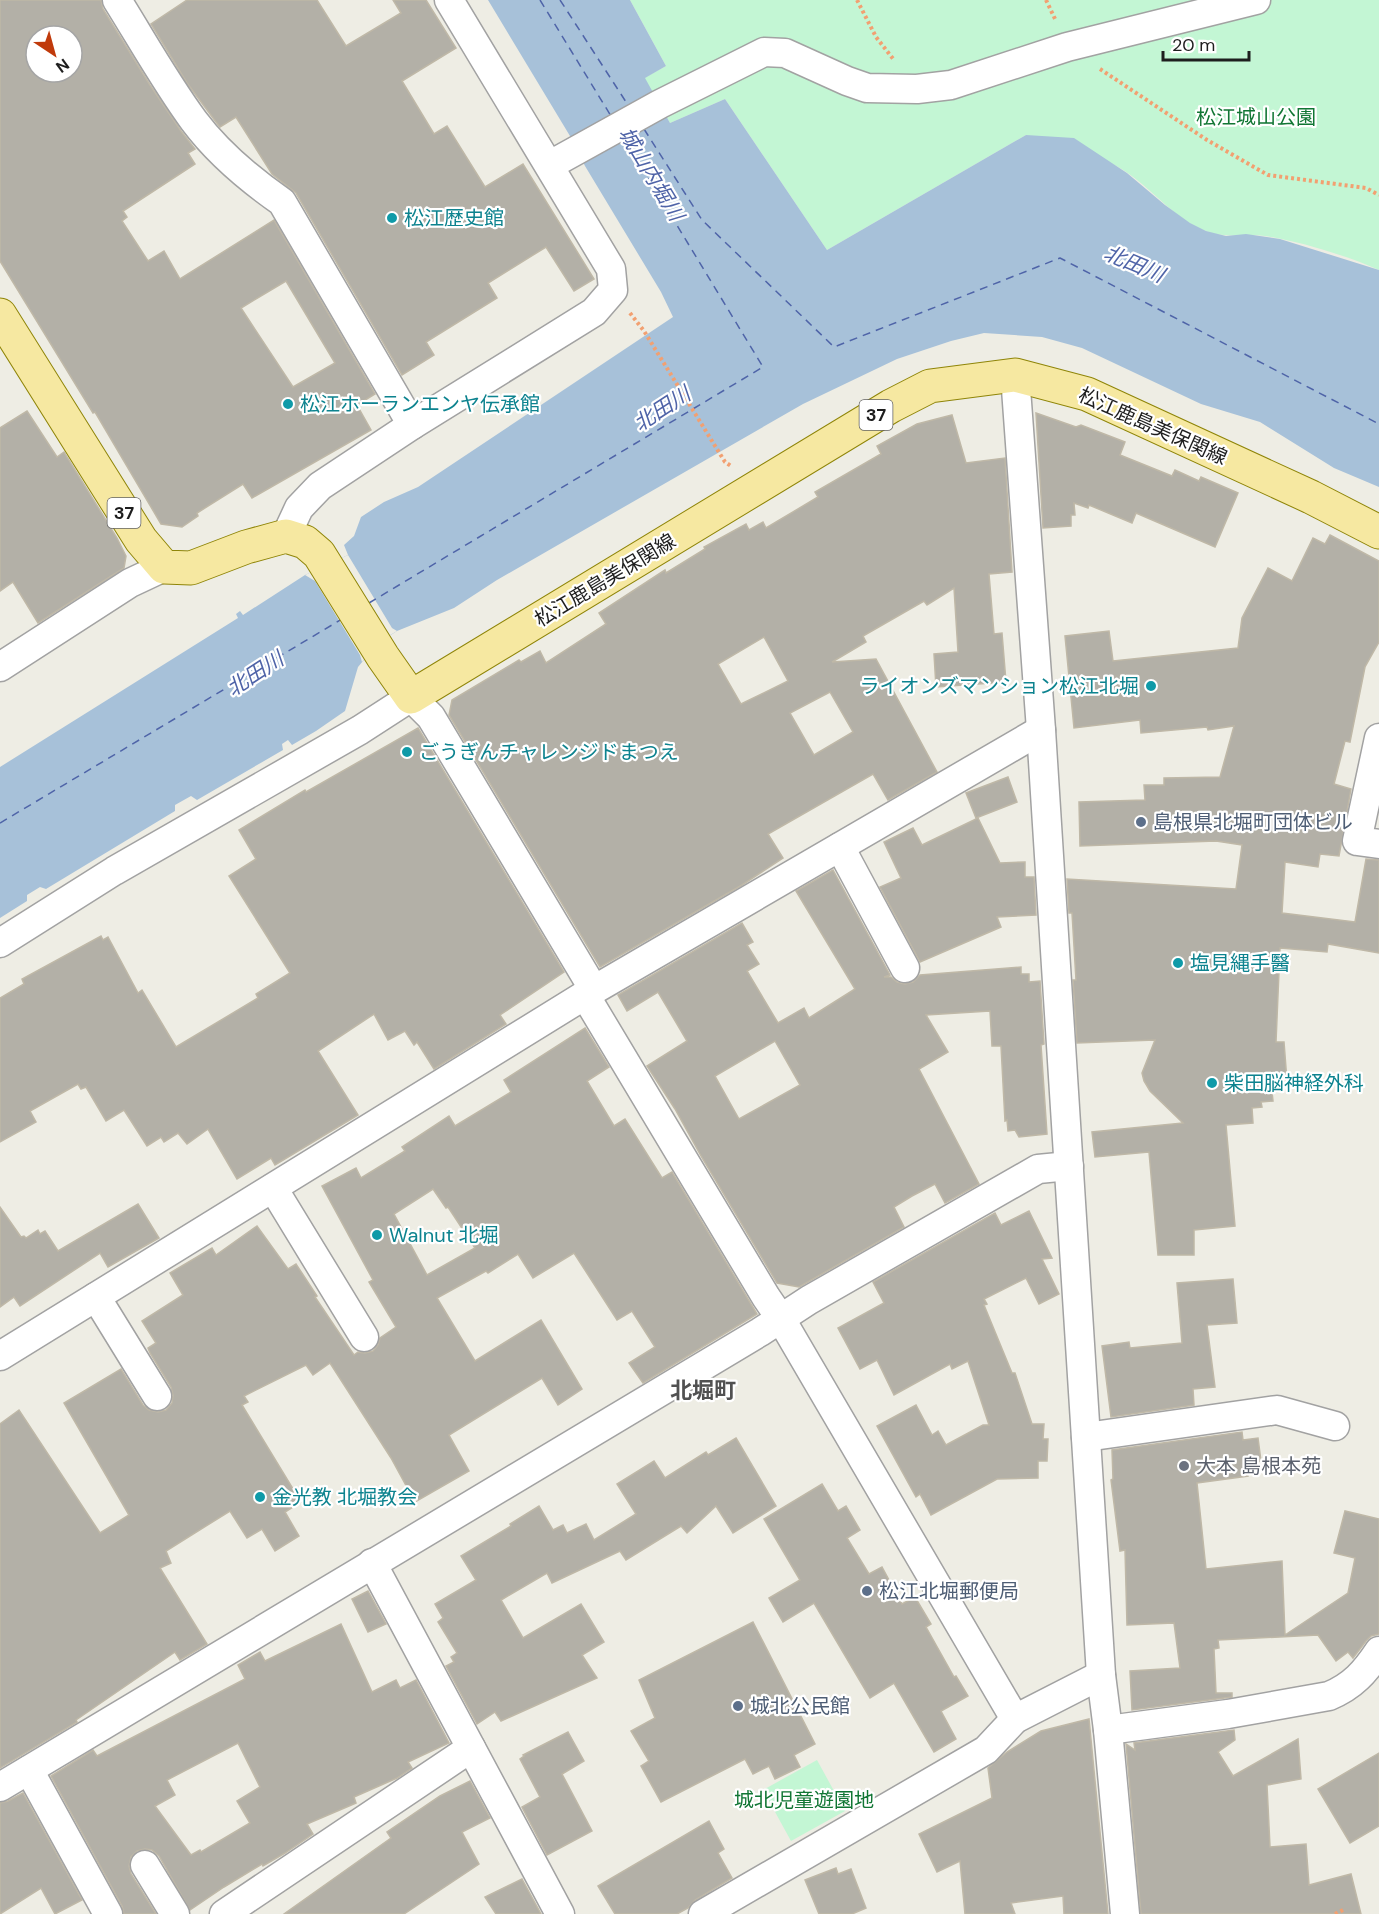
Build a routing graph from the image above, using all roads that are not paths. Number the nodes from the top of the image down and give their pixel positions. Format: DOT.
graph roads {
  1 [pos="117,0"];
  2 [pos="449,0"];
  3 [pos="1256,0"];
  4 [pos="550,165"];
  5 [pos="0,315"];
  6 [pos="1015,375"];
  7 [pos="412,425"];
  8 [pos="1379,532"];
  9 [pos="286,536"];
  10 [pos="164,567"];
  11 [pos="0,667"];
  12 [pos="411,697"];
  13 [pos="1041,730"];
  14 [pos="1379,738"];
  15 [pos="1379,844"];
  16 [pos="840,847"];
  17 [pos="0,943"];
  18 [pos="905,968"];
  19 [pos="590,992"];
  20 [pos="1069,1166"];
  21 [pos="273,1188"];
  22 [pos="96,1298"];
  23 [pos="781,1319"];
  24 [pos="364,1337"];
  25 [pos="0,1356"];
  26 [pos="157,1396"];
  27 [pos="1335,1426"];
  28 [pos="1086,1437"];
  29 [pos="372,1563"];
  30 [pos="1379,1651"];
  31 [pos="1101,1675"];
  32 [pos="1014,1719"];
  33 [pos="1108,1730"];
  34 [pos="471,1748"];
  35 [pos="29,1770"];
  36 [pos="0,1787"];
  37 [pos="145,1865"];
  38 [pos="108,1914"];
  39 [pos="175,1914"];
  40 [pos="224,1914"];
  41 [pos="560,1914"];
  42 [pos="704,1914"];
  43 [pos="1125,1914"];
  1 -- 7 [label="street"];
  2 -- 4 [label="street"];
  3 -- 4 [label="street"];
  4 -- 7 [label="street"];
  5 -- 10 [label="main road, 37"];
  6 -- 8 [label="main road, 松江鹿島美保関線 / 37"];
  6 -- 12 [label="main road, 松江鹿島美保関線 / 37"];
  6 -- 13 [label="street"];
  7 -- 9 [label="street"];
  9 -- 10 [label="main road"];
  9 -- 12 [label="main road"];
  10 -- 11 [label="street"];
  12 -- 17 [label="street"];
  12 -- 19 [label="street"];
  13 -- 16 [label="street"];
  13 -- 20 [label="street"];
  14 -- 15 [label="street"];
  16 -- 18 [label="street"];
  16 -- 19 [label="street"];
  19 -- 21 [label="street"];
  19 -- 23 [label="street"];
  20 -- 23 [label="street"];
  20 -- 28 [label="street"];
  21 -- 22 [label="street"];
  21 -- 24 [label="street"];
  22 -- 25 [label="street"];
  22 -- 26 [label="street"];
  23 -- 29 [label="street"];
  23 -- 32 [label="street"];
  27 -- 28 [label="street"];
  28 -- 31 [label="street"];
  29 -- 34 [label="street"];
  29 -- 35 [label="street"];
  30 -- 33 [label="street"];
  31 -- 32 [label="street"];
  31 -- 33 [label="street"];
  32 -- 42 [label="street"];
  33 -- 43 [label="street"];
  34 -- 40 [label="street"];
  34 -- 41 [label="street"];
  35 -- 36 [label="street"];
  35 -- 38 [label="street"];
  37 -- 39 [label="street"];
}
